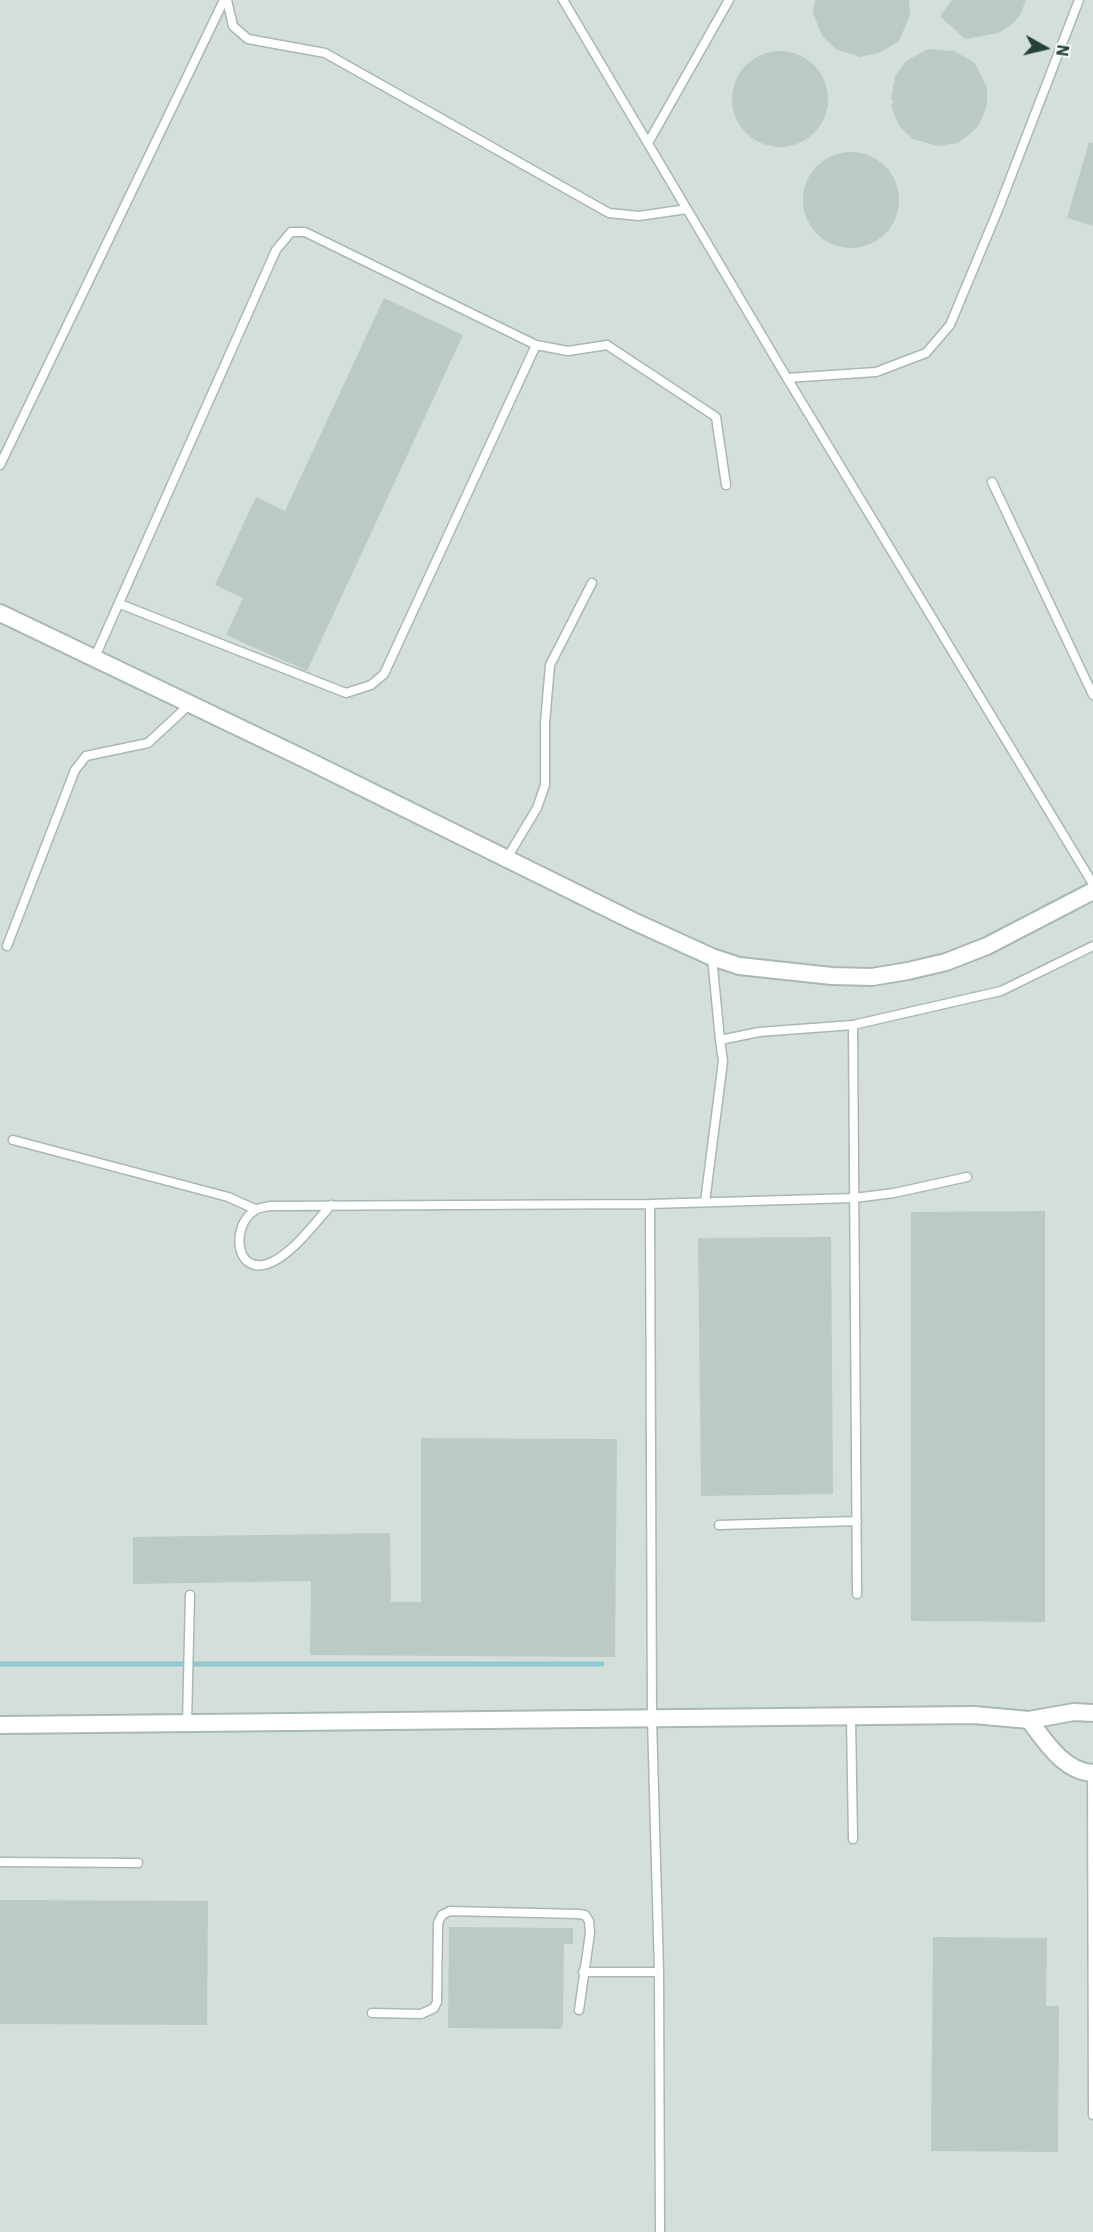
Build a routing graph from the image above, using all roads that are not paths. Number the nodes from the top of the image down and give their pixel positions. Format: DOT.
graph roads {
  1 [pos="225,0"];
  2 [pos="563,0"];
  3 [pos="729,0"];
  4 [pos="1079,0"];
  5 [pos="648,144"];
  6 [pos="687,209"];
  7 [pos="536,345"];
  8 [pos="787,378"];
  9 [pos="0,465"];
  10 [pos="992,482"];
  11 [pos="726,485"];
  12 [pos="592,583"];
  13 [pos="120,604"];
  14 [pos="0,613"];
  15 [pos="94,659"];
  16 [pos="1093,695"];
  17 [pos="190,704"];
  18 [pos="507,858"];
  19 [pos="1093,884"];
  20 [pos="1093,891"];
  21 [pos="7,946"];
  22 [pos="1093,946"];
  23 [pos="712,957"];
  24 [pos="853,1025"];
  25 [pos="720,1040"];
  26 [pos="13,1140"];
  27 [pos="967,1177"];
  28 [pos="854,1198"];
  29 [pos="705,1202"];
  30 [pos="650,1204"];
  31 [pos="331,1205"];
  32 [pos="255,1209"];
  33 [pos="857,1521"];
  34 [pos="719,1525"];
  35 [pos="857,1594"];
  36 [pos="189,1595"];
  37 [pos="1093,1713"];
  38 [pos="851,1717"];
  39 [pos="652,1719"];
  40 [pos="1029,1720"];
  41 [pos="187,1723"];
  42 [pos="0,1725"];
  43 [pos="1093,1773"];
  44 [pos="853,1839"];
  45 [pos="0,1862"];
  46 [pos="138,1863"];
  47 [pos="583,1972"];
  48 [pos="659,1972"];
  49 [pos="579,2010"];
  50 [pos="372,2013"];
  51 [pos="1093,2115"];
  52 [pos="660,2232"];
  1 -- 6 [label="lane"];
  1 -- 9 [label="lane"];
  2 -- 5 [label="lane"];
  3 -- 5 [label="lane"];
  4 -- 8 [label="lane"];
  5 -- 6 [label="lane"];
  6 -- 8 [label="lane"];
  7 -- 11 [label="lane"];
  7 -- 13 [label="lane"];
  7 -- 13 [label="lane"];
  8 -- 19 [label="lane"];
  10 -- 16 [label="lane"];
  12 -- 18 [label="lane"];
  13 -- 15 [label="lane"];
  14 -- 15 [label="street"];
  15 -- 17 [label="street"];
  17 -- 18 [label="street"];
  17 -- 21 [label="lane"];
  18 -- 23 [label="street"];
  20 -- 23 [label="street"];
  22 -- 24 [label="lane"];
  23 -- 25 [label="lane"];
  24 -- 25 [label="lane"];
  24 -- 28 [label="lane"];
  25 -- 29 [label="lane"];
  26 -- 32 [label="lane"];
  27 -- 28 [label="lane"];
  28 -- 29 [label="lane"];
  28 -- 33 [label="lane"];
  29 -- 30 [label="lane"];
  30 -- 31 [label="lane"];
  30 -- 39 [label="lane"];
  31 -- 32 [label="lane"];
  31 -- 32 [label="lane"];
  33 -- 34 [label="lane"];
  33 -- 35 [label="lane"];
  36 -- 41 [label="lane"];
  37 -- 40 [label="street"];
  38 -- 39 [label="street"];
  38 -- 40 [label="street"];
  38 -- 44 [label="lane"];
  39 -- 41 [label="street"];
  39 -- 48 [label="lane"];
  40 -- 43 [label="street"];
  41 -- 42 [label="street"];
  43 -- 51 [label="lane"];
  45 -- 46 [label="lane"];
  47 -- 48 [label="lane"];
  47 -- 49 [label="lane"];
  47 -- 50 [label="lane"];
  48 -- 52 [label="lane"];
}
